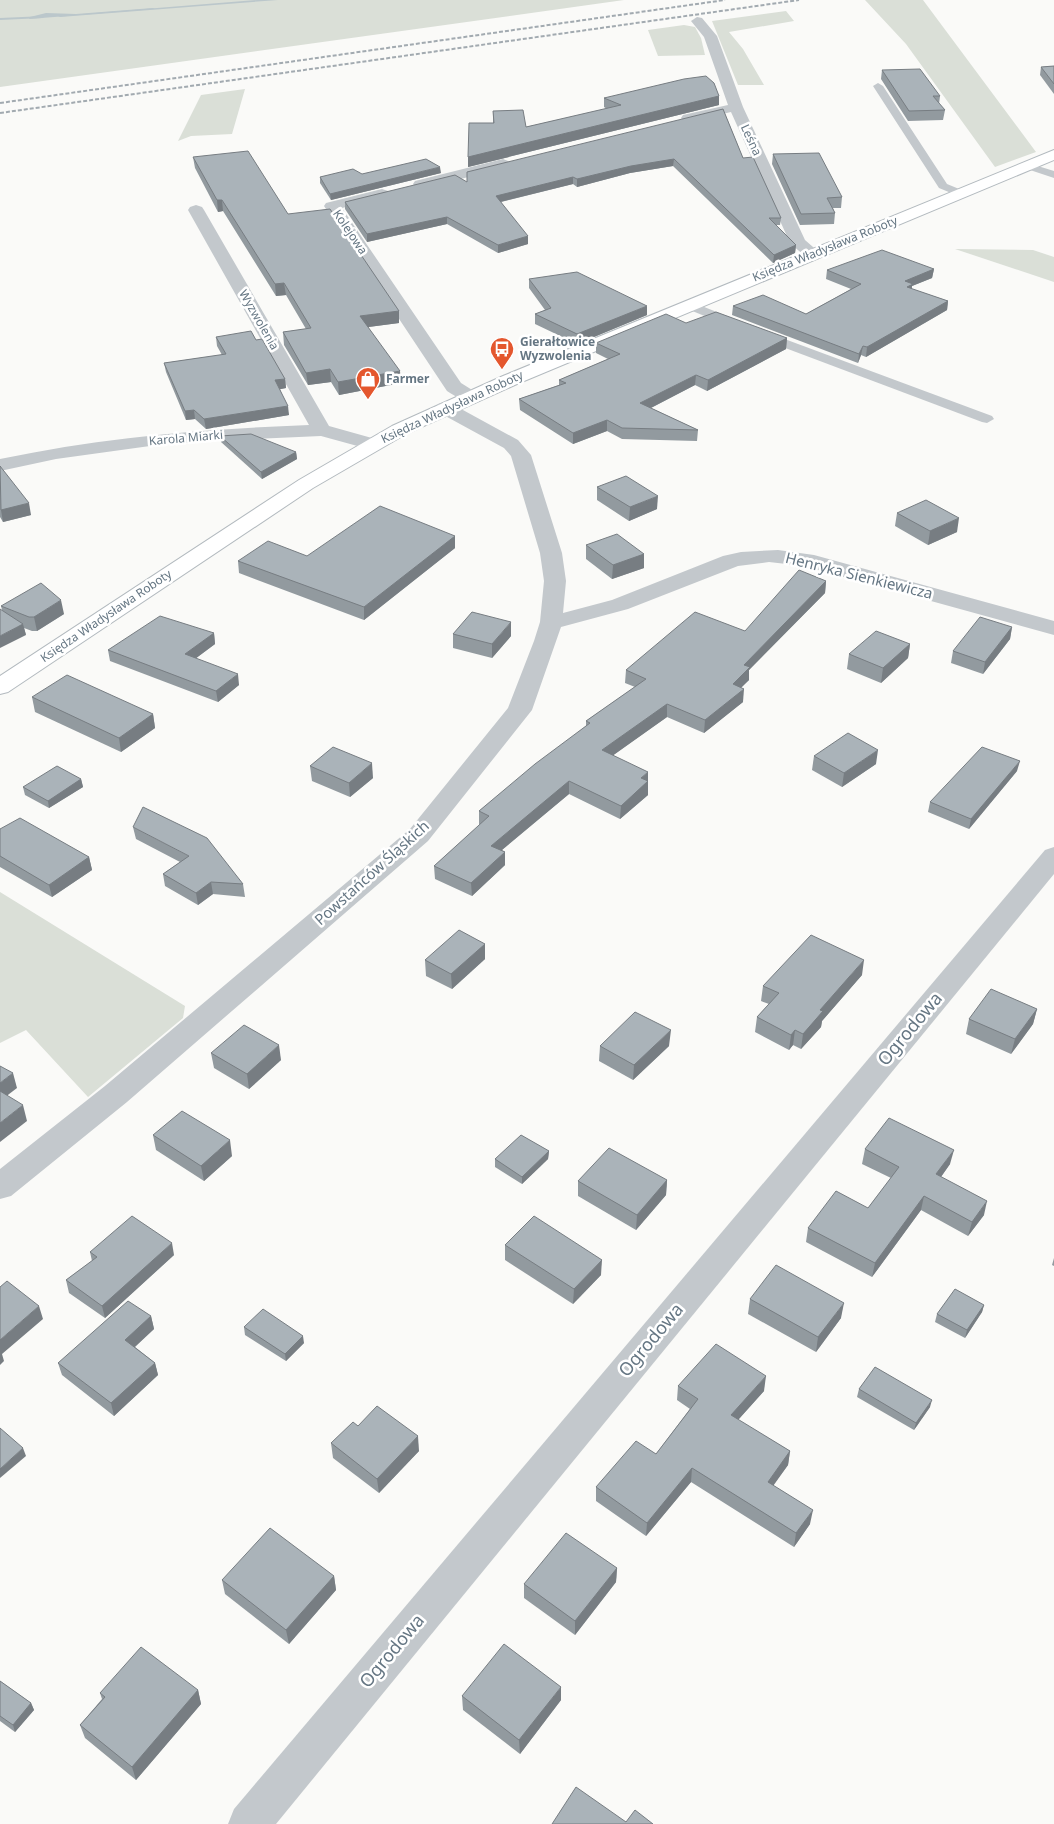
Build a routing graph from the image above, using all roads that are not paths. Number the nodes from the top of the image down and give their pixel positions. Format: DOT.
graph roads {
  1 [pos="697,21"];
  2 [pos="878,86"];
  3 [pos="736,107"];
  4 [pos="671,122"];
  5 [pos="1054,155"];
  6 [pos="516,161"];
  7 [pos="1028,166"];
  8 [pos="1054,175"];
  9 [pos="960,193"];
  10 [pos="196,210"];
  11 [pos="813,254"];
  12 [pos="689,305"];
  13 [pos="470,397"];
  14 [pos="445,408"];
  15 [pos="987,419"];
  16 [pos="322,430"];
  17 [pos="372,444"];
  18 [pos="0,465"];
  19 [pos="551,622"];
  20 [pos="1054,628"];
  21 [pos="0,687"];
  22 [pos="1054,856"];
  23 [pos="0,1187"];
  24 [pos="249,1824"];
  1 -- 3 [label="street, Leśna"];
  2 -- 9 [label="lane"];
  3 -- 4 [label="street"];
  3 -- 11 [label="street, Leśna"];
  5 -- 7 [label="main road, Księdza Władysława Roboty"];
  6 -- 13 [label="street, Kolejowa"];
  7 -- 8 [label="lane"];
  7 -- 9 [label="main road, Księdza Władysława Roboty"];
  9 -- 11 [label="main road, Księdza Władysława Roboty"];
  10 -- 16 [label="street, Wyzwolenia"];
  11 -- 12 [label="main road, Księdza Władysława Roboty"];
  12 -- 13 [label="main road, Księdza Władysława Roboty"];
  12 -- 15 [label="lane"];
  13 -- 14 [label="main road, Księdza Władysława Roboty"];
  14 -- 17 [label="main road, Księdza Władysława Roboty"];
  14 -- 19 [label="street, Powstańców Śląskich"];
  16 -- 17 [label="street, Karola Miarki"];
  16 -- 18 [label="street, Karola Miarki"];
  17 -- 21 [label="main road, Księdza Władysława Roboty"];
  19 -- 20 [label="street, Henryka Sienkiewicza"];
  19 -- 23 [label="street, Powstańców Śląskich"];
  22 -- 24 [label="street, Ogrodowa"];
}
